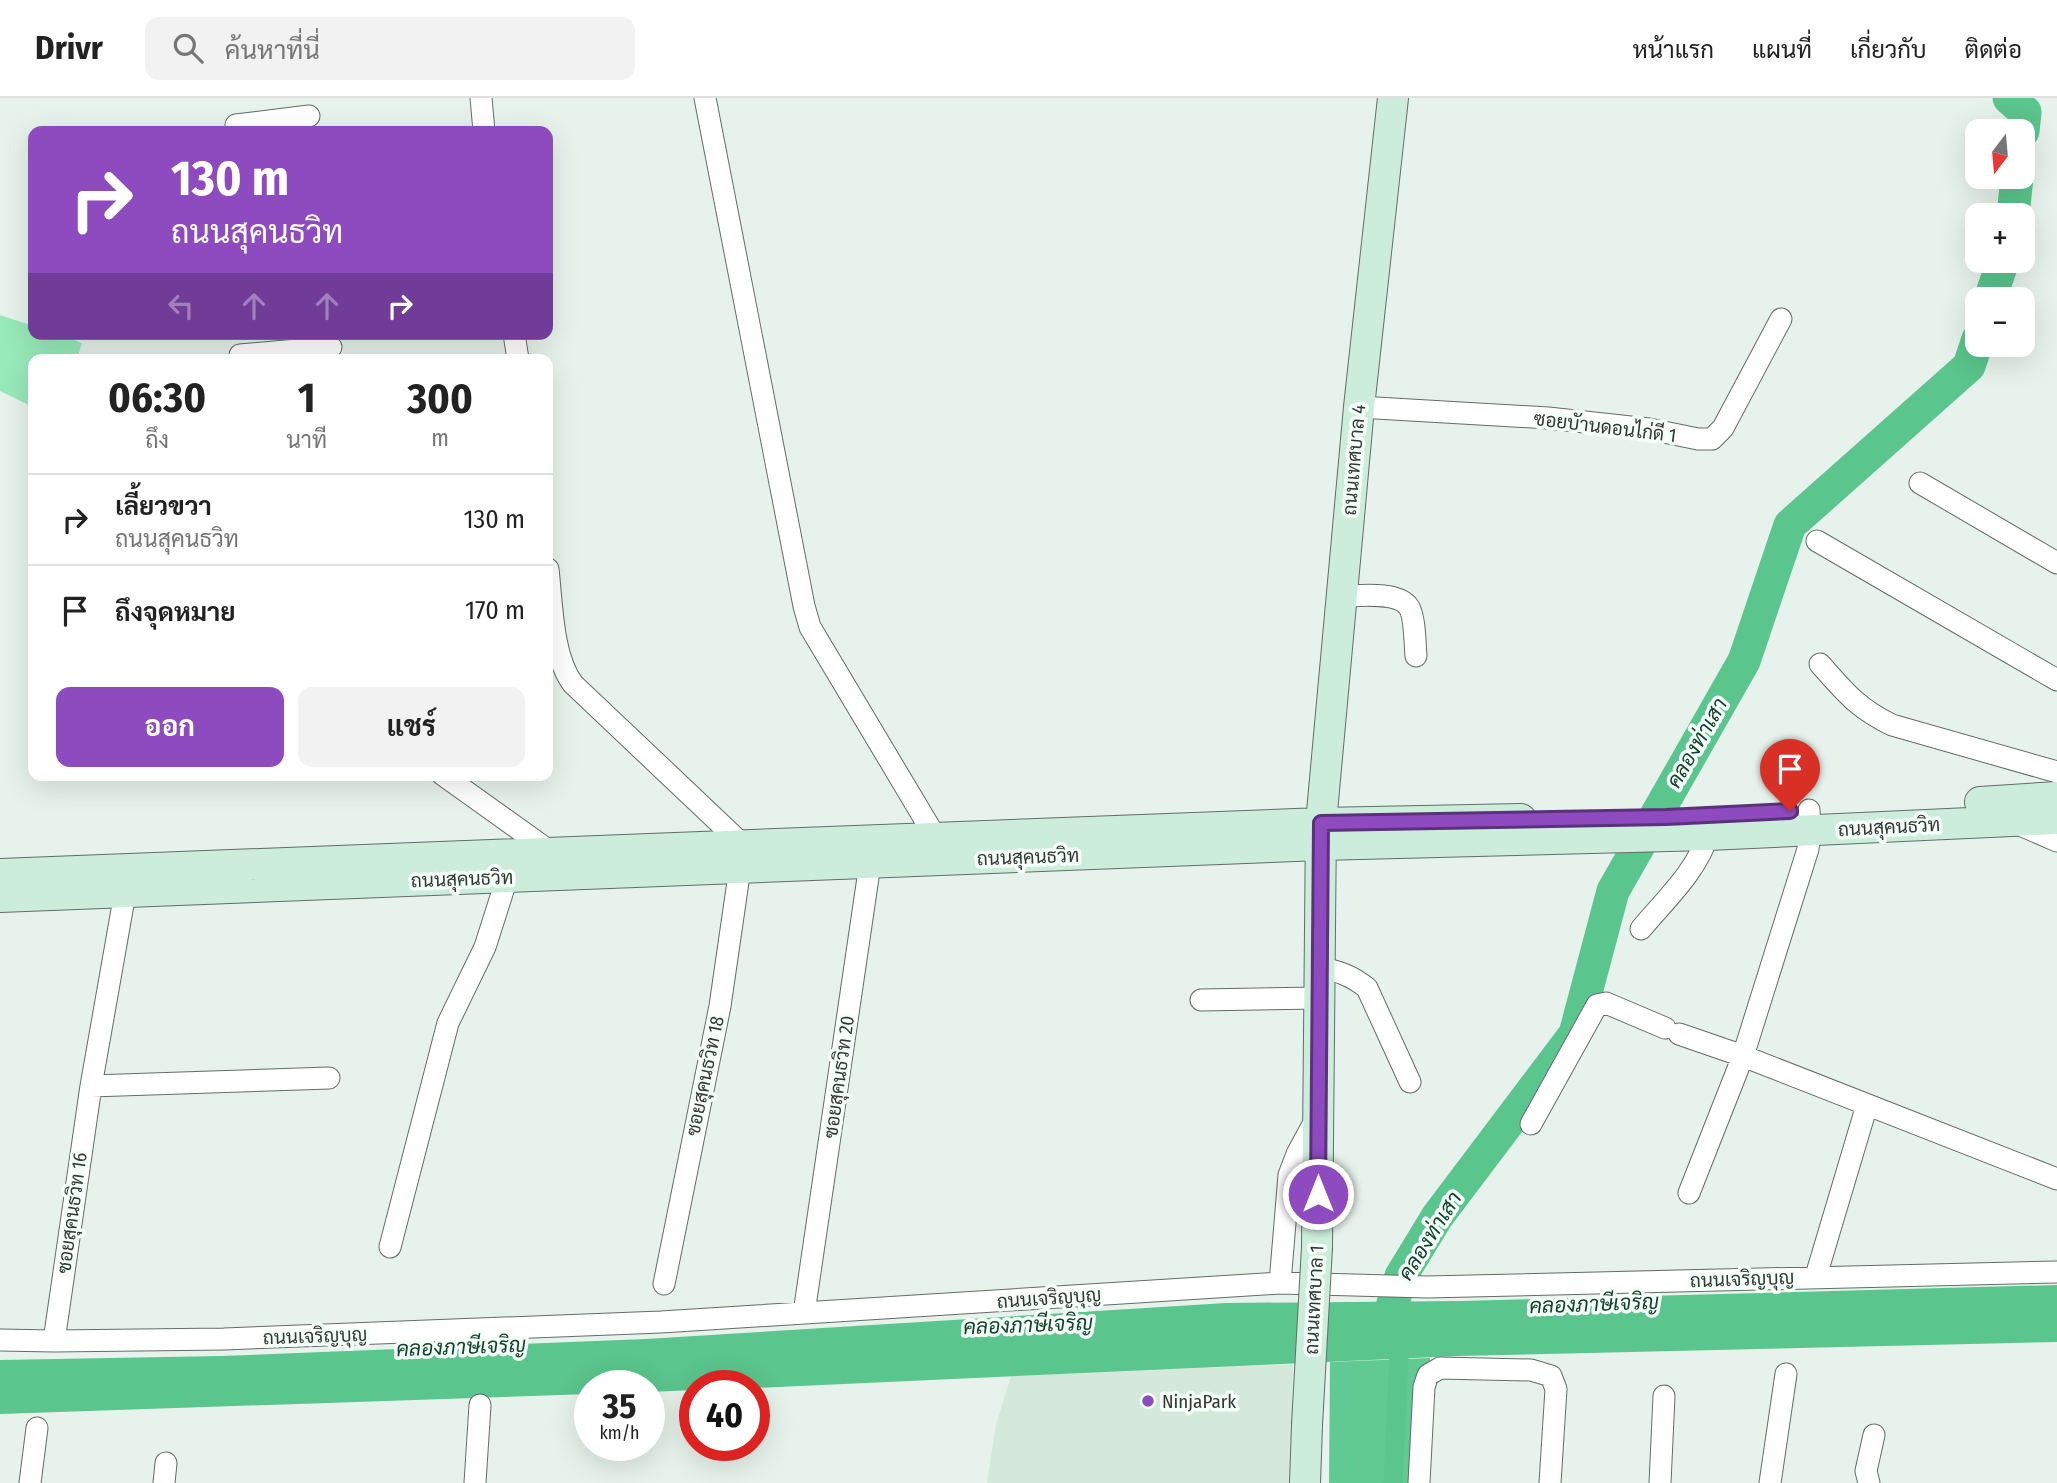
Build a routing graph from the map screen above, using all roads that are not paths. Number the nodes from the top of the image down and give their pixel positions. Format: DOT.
graph roads {
  1 [pos="481,98"];
  2 [pos="705,98"];
  3 [pos="1394,98"];
  4 [pos="309,115"];
  5 [pos="236,125"];
  6 [pos="484,126"];
  7 [pos="1781,319"];
  8 [pos="331,347"];
  9 [pos="251,354"];
  10 [pos="1359,407"];
  11 [pos="1920,483"];
  12 [pos="1817,541"];
  13 [pos="2057,563"];
  14 [pos="1342,596"];
  15 [pos="553,608"];
  16 [pos="1416,656"];
  17 [pos="1820,664"];
  18 [pos="2057,680"];
  19 [pos="2057,772"];
  20 [pos="451,781"];
  21 [pos="2057,797"];
  22 [pos="2020,813"];
  23 [pos="2057,819"];
  24 [pos="1809,820"];
  25 [pos="1692,829"];
  26 [pos="1321,834"];
  27 [pos="936,838"];
  28 [pos="2057,841"];
  29 [pos="868,852"];
  30 [pos="553,853"];
  31 [pos="742,857"];
  32 [pos="0,874"];
  33 [pos="575,875"];
  34 [pos="507,878"];
  35 [pos="125,893"];
  36 [pos="0,897"];
  37 [pos="1641,929"];
  38 [pos="1320,968"];
  39 [pos="1320,998"];
  40 [pos="1201,1000"];
  41 [pos="1743,1056"];
  42 [pos="329,1078"];
  43 [pos="1410,1082"];
  44 [pos="91,1086"];
  45 [pos="1867,1105"];
  46 [pos="1319,1114"];
  47 [pos="1531,1124"];
  48 [pos="2057,1178"];
  49 [pos="1689,1193"];
  50 [pos="390,1247"];
  51 [pos="2057,1272"];
  52 [pos="1816,1276"];
  53 [pos="1280,1283"];
  54 [pos="664,1284"];
  55 [pos="804,1313"];
  56 [pos="0,1340"];
  57 [pos="54,1341"];
  58 [pos="1786,1374"];
  59 [pos="1664,1396"];
  60 [pos="480,1405"];
  61 [pos="37,1428"];
  62 [pos="1874,1435"];
  63 [pos="30,1483"];
  64 [pos="475,1483"];
  65 [pos="1305,1483"];
  66 [pos="1419,1483"];
  67 [pos="1550,1483"];
  68 [pos="1660,1483"];
  69 [pos="1770,1483"];
  70 [pos="1869,1483"];
  1 -- 6 [label="street"];
  2 -- 27 [label="street"];
  3 -- 10 [label="main road, ถนนเทศบาล 4"];
  4 -- 5 [label="street"];
  7 -- 10 [label="street, ซอยบัานดอนไก่ดี 1"];
  8 -- 9 [label="street"];
  10 -- 14 [label="main road, ถนนเทศบาล 4"];
  11 -- 13 [label="street"];
  12 -- 18 [label="street"];
  14 -- 16 [label="street"];
  14 -- 26 [label="main road, ถนนเทศบาล 4"];
  15 -- 31 [label="street"];
  17 -- 19 [label="street"];
  20 -- 30 [label="street"];
  21 -- 22 [label="main road, ถนนสุคนธวิท"];
  22 -- 23 [label="main road, ถนนสุคนธวิท"];
  22 -- 24 [label="main road, ถนนสุคนธวิท"];
  22 -- 28 [label="street"];
  24 -- 25 [label="main road, ถนนสุคนธวิท"];
  24 -- 41 [label="street"];
  25 -- 26 [label="main road, ถนนสุคนธวิท"];
  25 -- 37 [label="street"];
  26 -- 27 [label="main road, ถนนสุคนธวิท"];
  26 -- 29 [label="main road, ถนนสุคนธวิท"];
  26 -- 38 [label="main road, ถนนเทศบาล 1"];
  27 -- 29 [label="main road, ถนนสุคนธวิท"];
  29 -- 31 [label="main road, ถนนสุคนธวิท"];
  29 -- 55 [label="street, ซอยสุคนธวิท 20"];
  30 -- 31 [label="main road, ถนนสุคนธวิท"];
  30 -- 32 [label="main road, ถนนสุคนธวิท"];
  30 -- 33 [label="street"];
  31 -- 33 [label="main road, ถนนสุคนธวิท"];
  31 -- 54 [label="street, ซอยสุคนธวิท 18"];
  33 -- 34 [label="main road, ถนนสุคนธวิท"];
  34 -- 35 [label="main road, ถนนสุคนธวิท"];
  34 -- 50 [label="street"];
  35 -- 36 [label="main road, ถนนสุคนธวิท"];
  35 -- 44 [label="street, ซอยสุคนธวิท 16"];
  38 -- 39 [label="main road, ถนนเทศบาล 1"];
  38 -- 43 [label="street"];
  39 -- 40 [label="street"];
  39 -- 46 [label="main road, ถนนเทศบาล 1"];
  41 -- 45 [label="street"];
  41 -- 47 [label="street"];
  41 -- 49 [label="street"];
  42 -- 44 [label="street"];
  44 -- 57 [label="street, ซอยสุคนธวิท 16"];
  45 -- 48 [label="street"];
  45 -- 52 [label="street"];
  46 -- 53 [label="street"];
  46 -- 65 [label="main road, ถนนเทศบาล 1, bridge"];
  51 -- 52 [label="street, ถนนเจริญบุญ"];
  52 -- 53 [label="street, ถนนเจริญบุญ"];
  53 -- 55 [label="street, ถนนเจริญบุญ"];
  55 -- 57 [label="street, ถนนเจริญบุญ"];
  56 -- 57 [label="street, ถนนเจริญบุญ"];
  58 -- 69 [label="street"];
  59 -- 68 [label="street"];
  60 -- 64 [label="street"];
  61 -- 63 [label="street"];
  62 -- 70 [label="street"];
  66 -- 67 [label="street"];
}
